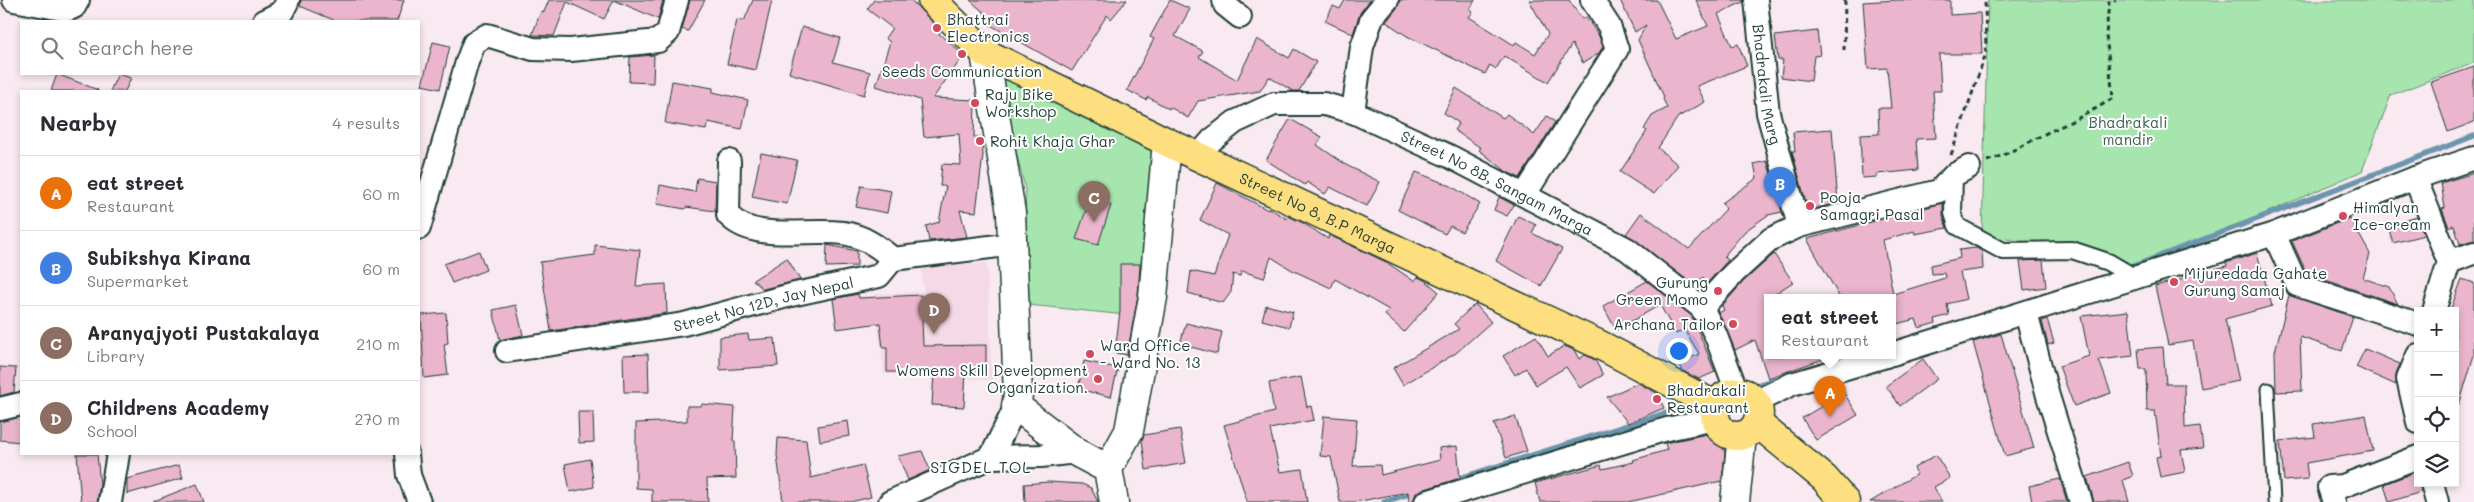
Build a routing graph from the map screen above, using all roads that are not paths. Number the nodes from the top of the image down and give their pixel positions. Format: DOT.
graph roads {
  1 [pos="14,0"];
  2 [pos="288,0"];
  3 [pos="677,0"];
  4 [pos="932,0"];
  5 [pos="1224,0"];
  6 [pos="1387,0"];
  7 [pos="1592,0"];
  8 [pos="1756,0"];
  9 [pos="72,5"];
  10 [pos="1240,17"];
  11 [pos="266,20"];
  12 [pos="985,53"];
  13 [pos="1353,112"];
  14 [pos="1167,142"];
  15 [pos="1198,156"];
  16 [pos="2474,158"];
  17 [pos="729,161"];
  18 [pos="1962,171"];
  19 [pos="2414,178"];
  20 [pos="1525,194"];
  21 [pos="420,225"];
  22 [pos="1799,226"];
  23 [pos="2274,234"];
  24 [pos="1014,244"];
  25 [pos="2474,253"];
  26 [pos="893,260"];
  27 [pos="2450,262"];
  28 [pos="2137,279"];
  29 [pos="2435,307"];
  30 [pos="1702,308"];
  31 [pos="2026,313"];
  32 [pos="2414,323"];
  33 [pos="507,351"];
  34 [pos="1896,353"];
  35 [pos="1876,359"];
  36 [pos="2414,365"];
  37 [pos="2268,389"];
  38 [pos="20,404"];
  39 [pos="2414,405"];
  40 [pos="1016,406"];
  41 [pos="0,409"];
  42 [pos="1737,413"];
  43 [pos="1076,452"];
  44 [pos="118,455"];
  45 [pos="406,455"];
  46 [pos="991,457"];
  47 [pos="2414,459"];
  48 [pos="1108,469"];
  49 [pos="2433,487"];
  50 [pos="2338,494"];
  51 [pos="110,502"];
  52 [pos="419,502"];
  53 [pos="890,502"];
  54 [pos="1114,502"];
  55 [pos="1426,502"];
  56 [pos="1735,502"];
  57 [pos="1845,502"];
  58 [pos="2082,502"];
  59 [pos="2274,502"];
  60 [pos="2437,502"];
  1 -- 9 [label="street"];
  2 -- 11 [label="street"];
  3 -- 21 [label="street"];
  4 -- 12 [label="main road, Street No 8, B.P Marga"];
  5 -- 10 [label="street"];
  6 -- 13 [label="street"];
  7 -- 20 [label="street"];
  8 -- 22 [label="street, Bhadrakali Marg"];
  12 -- 14 [label="main road, Street No 8, B.P Marga"];
  12 -- 24 [label="street"];
  13 -- 15 [label="street, Street No 8B, Sangam Marga"];
  13 -- 20 [label="street, Street No 8B, Sangam Marga"];
  14 -- 15 [label="main road, Street No 8, B.P Marga"];
  14 -- 48 [label="street"];
  15 -- 42 [label="main road, Street No 8, B.P Marga"];
  16 -- 19 [label="street"];
  17 -- 26 [label="street"];
  18 -- 22 [label="street"];
  18 -- 28 [label="street"];
  19 -- 23 [label="street"];
  19 -- 27 [label="street"];
  20 -- 30 [label="street, Street No 8B, Sangam Marga"];
  22 -- 30 [label="street"];
  23 -- 28 [label="street"];
  23 -- 32 [label="street"];
  24 -- 26 [label="street"];
  24 -- 40 [label="street"];
  25 -- 27 [label="street"];
  26 -- 33 [label="street, Street No 12D, Jay Nepal"];
  27 -- 29 [label="street"];
  28 -- 31 [label="street"];
  30 -- 42 [label="street, Street No 8B, Sangam Marga"];
  31 -- 34 [label="street"];
  31 -- 58 [label="street"];
  35 -- 42 [label="street"];
  36 -- 39 [label="street"];
  37 -- 59 [label="lane"];
  38 -- 41 [label="street"];
  40 -- 43 [label="street"];
  40 -- 46 [label="street"];
  42 -- 55 [label="street"];
  42 -- 56 [label="street"];
  42 -- 57 [label="main road, Street No 8, B.P Marga"];
  43 -- 46 [label="street"];
  43 -- 48 [label="street"];
  44 -- 51 [label="street"];
  45 -- 52 [label="street"];
  46 -- 53 [label="street"];
  47 -- 50 [label="street"];
  48 -- 54 [label="street"];
  49 -- 60 [label="street"];
}
